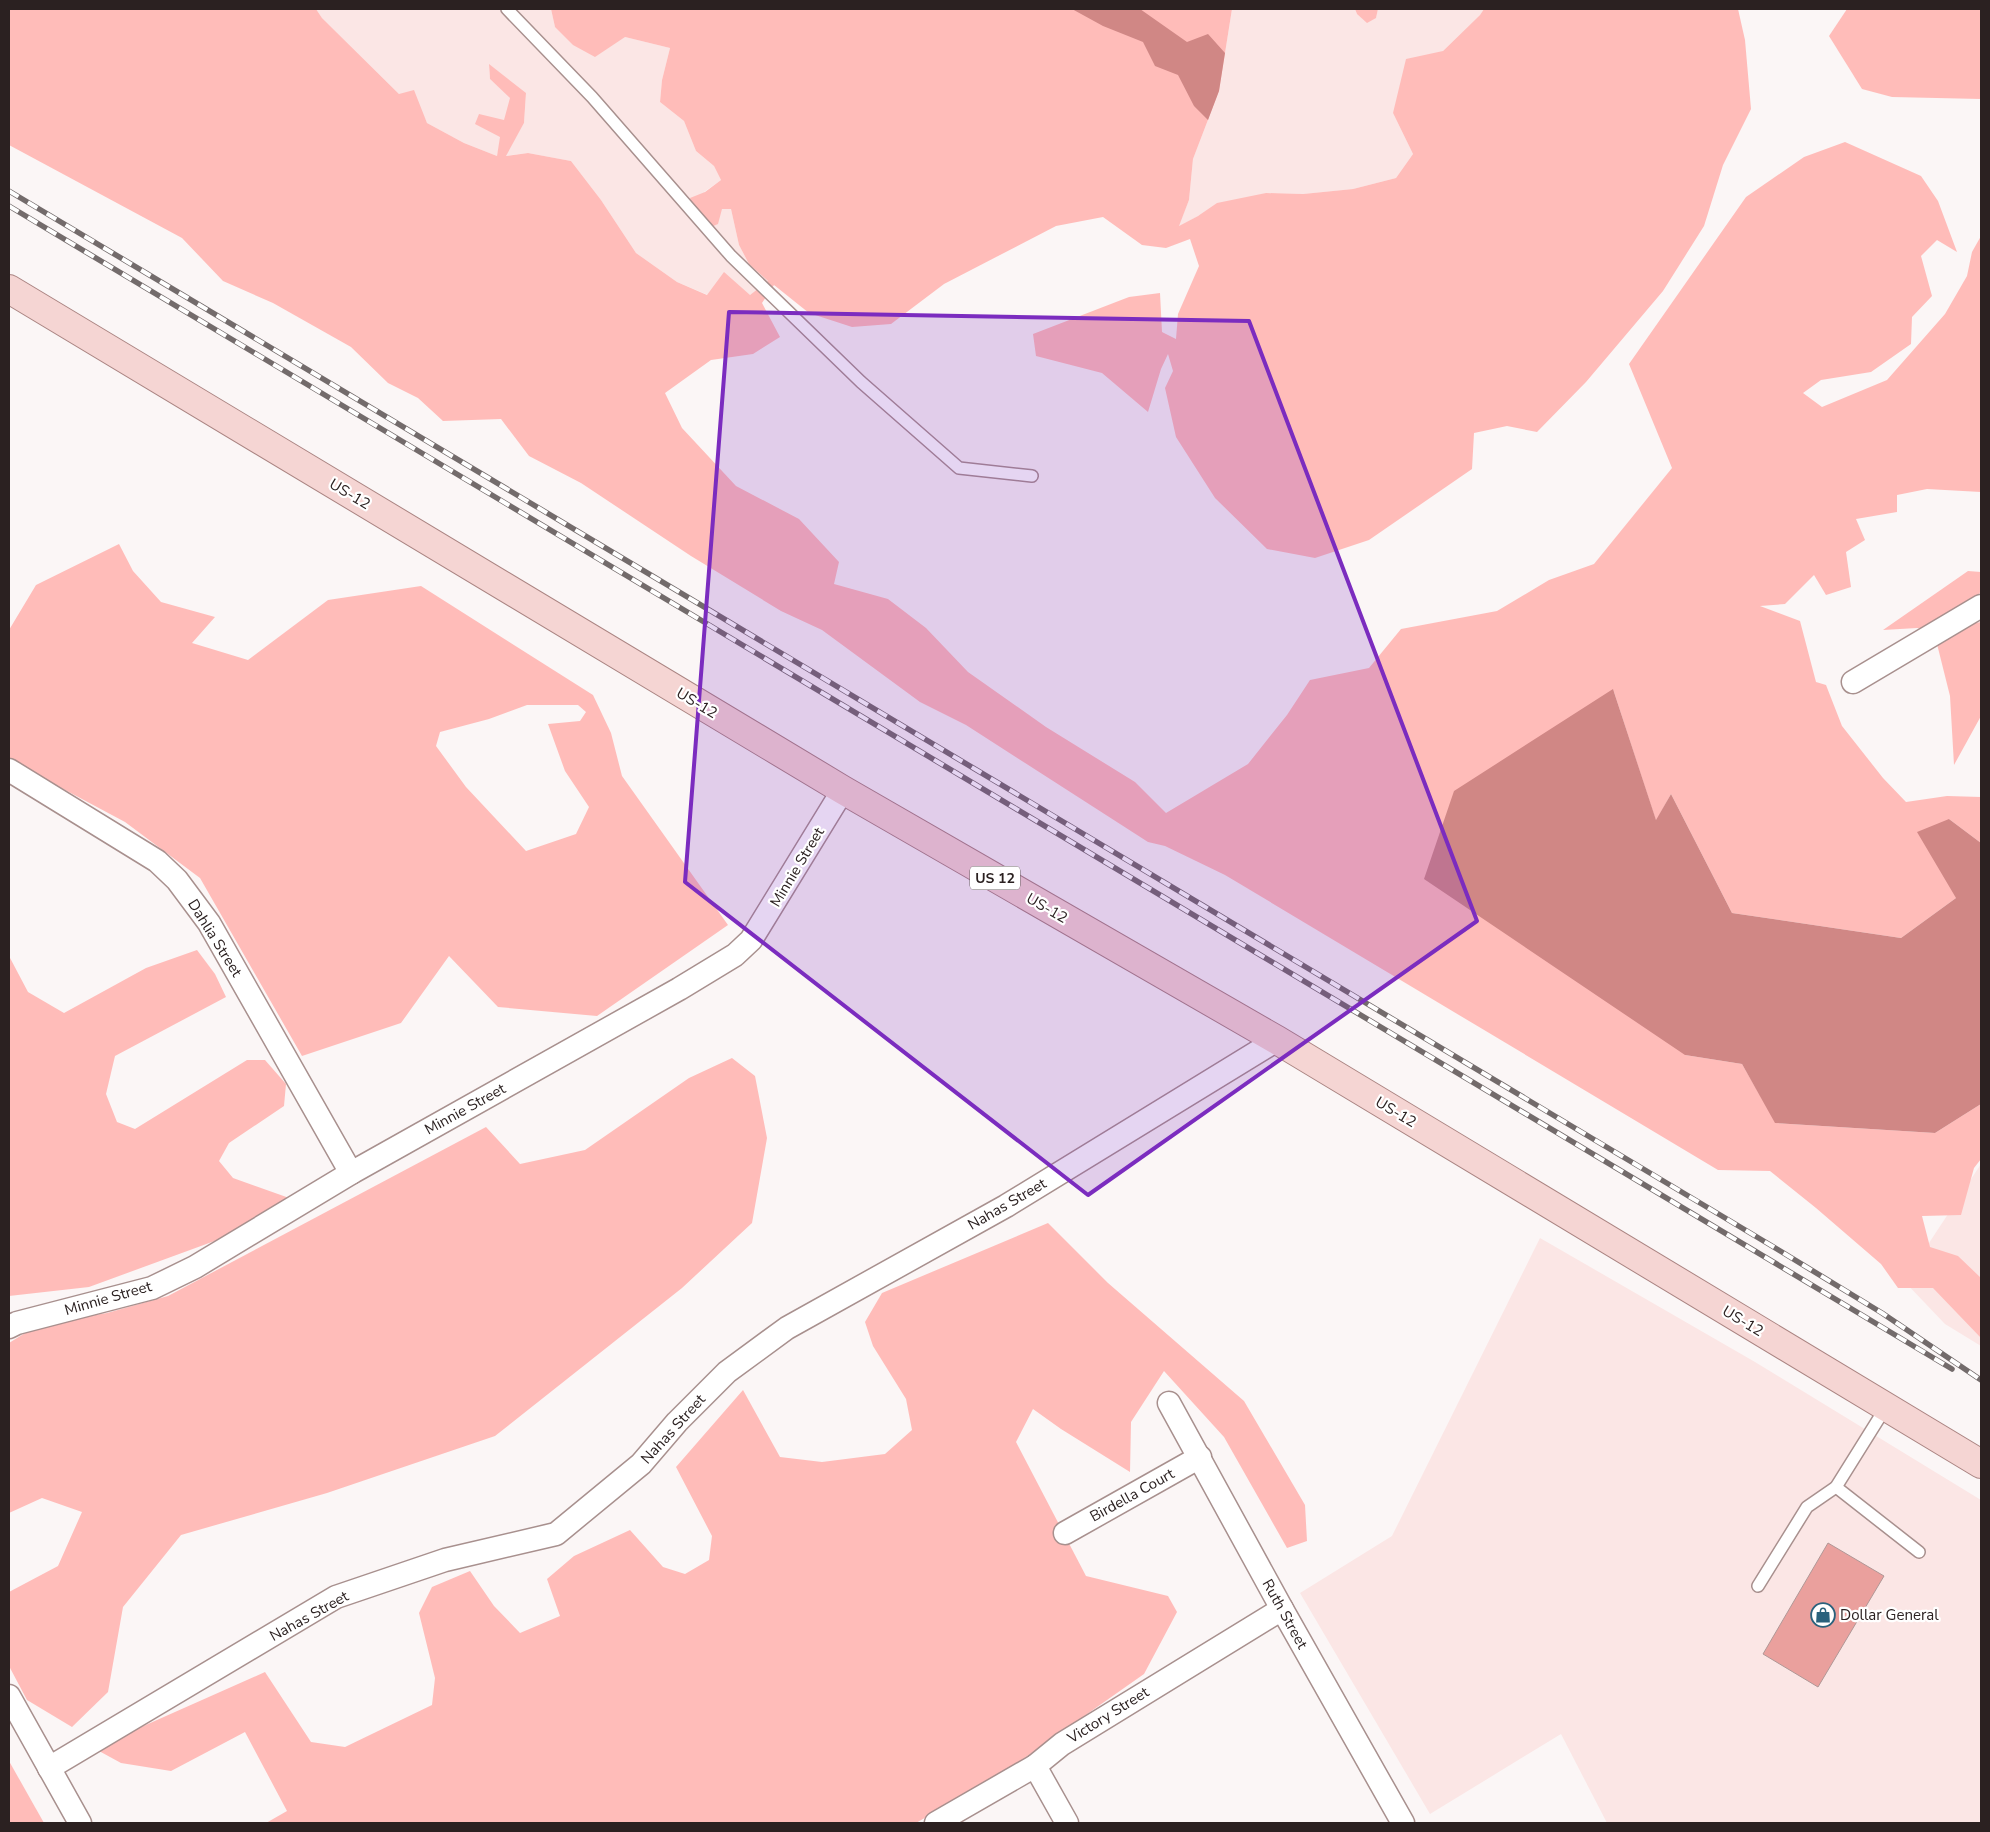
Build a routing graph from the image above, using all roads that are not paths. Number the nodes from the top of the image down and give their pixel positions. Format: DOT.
graph roads {
  1 [pos="506,9"];
  2 [pos="9,289"];
  3 [pos="1032,476"];
  4 [pos="1981,606"];
  5 [pos="1853,682"];
  6 [pos="9,770"];
  7 [pos="843,790"];
  8 [pos="1277,1040"];
  9 [pos="351,1174"];
  10 [pos="9,1327"];
  11 [pos="1169,1403"];
  12 [pos="1886,1407"];
  13 [pos="1200,1457"];
  14 [pos="1981,1464"];
  15 [pos="1836,1487"];
  16 [pos="1065,1533"];
  17 [pos="1919,1552"];
  18 [pos="1758,1586"];
  19 [pos="1282,1609"];
  20 [pos="9,1696"];
  21 [pos="1035,1766"];
  22 [pos="49,1768"];
  23 [pos="80,1823"];
  24 [pos="936,1823"];
  25 [pos="1068,1823"];
  26 [pos="1403,1823"];
  1 -- 3 [label="lane"];
  2 -- 7 [label="main road, US-12 / US 12"];
  4 -- 5 [label="street"];
  6 -- 9 [label="street, Dahlia Street"];
  7 -- 8 [label="main road, US-12 / US 12"];
  7 -- 9 [label="street, Minnie Street"];
  8 -- 12 [label="main road, US-12 / US 12"];
  8 -- 22 [label="street, Nahas Street"];
  9 -- 10 [label="street, Minnie Street"];
  11 -- 13 [label="street, Ruth Street"];
  12 -- 14 [label="main road, US-12 / US 12"];
  12 -- 15 [label="lane"];
  13 -- 16 [label="street, Birdella Court"];
  13 -- 19 [label="street, Ruth Street"];
  15 -- 17 [label="lane"];
  15 -- 18 [label="lane"];
  19 -- 21 [label="street, Victory Street"];
  19 -- 26 [label="street, Ruth Street"];
  20 -- 22 [label="street"];
  21 -- 24 [label="street, Victory Street"];
  21 -- 25 [label="street"];
  22 -- 23 [label="street"];
}
